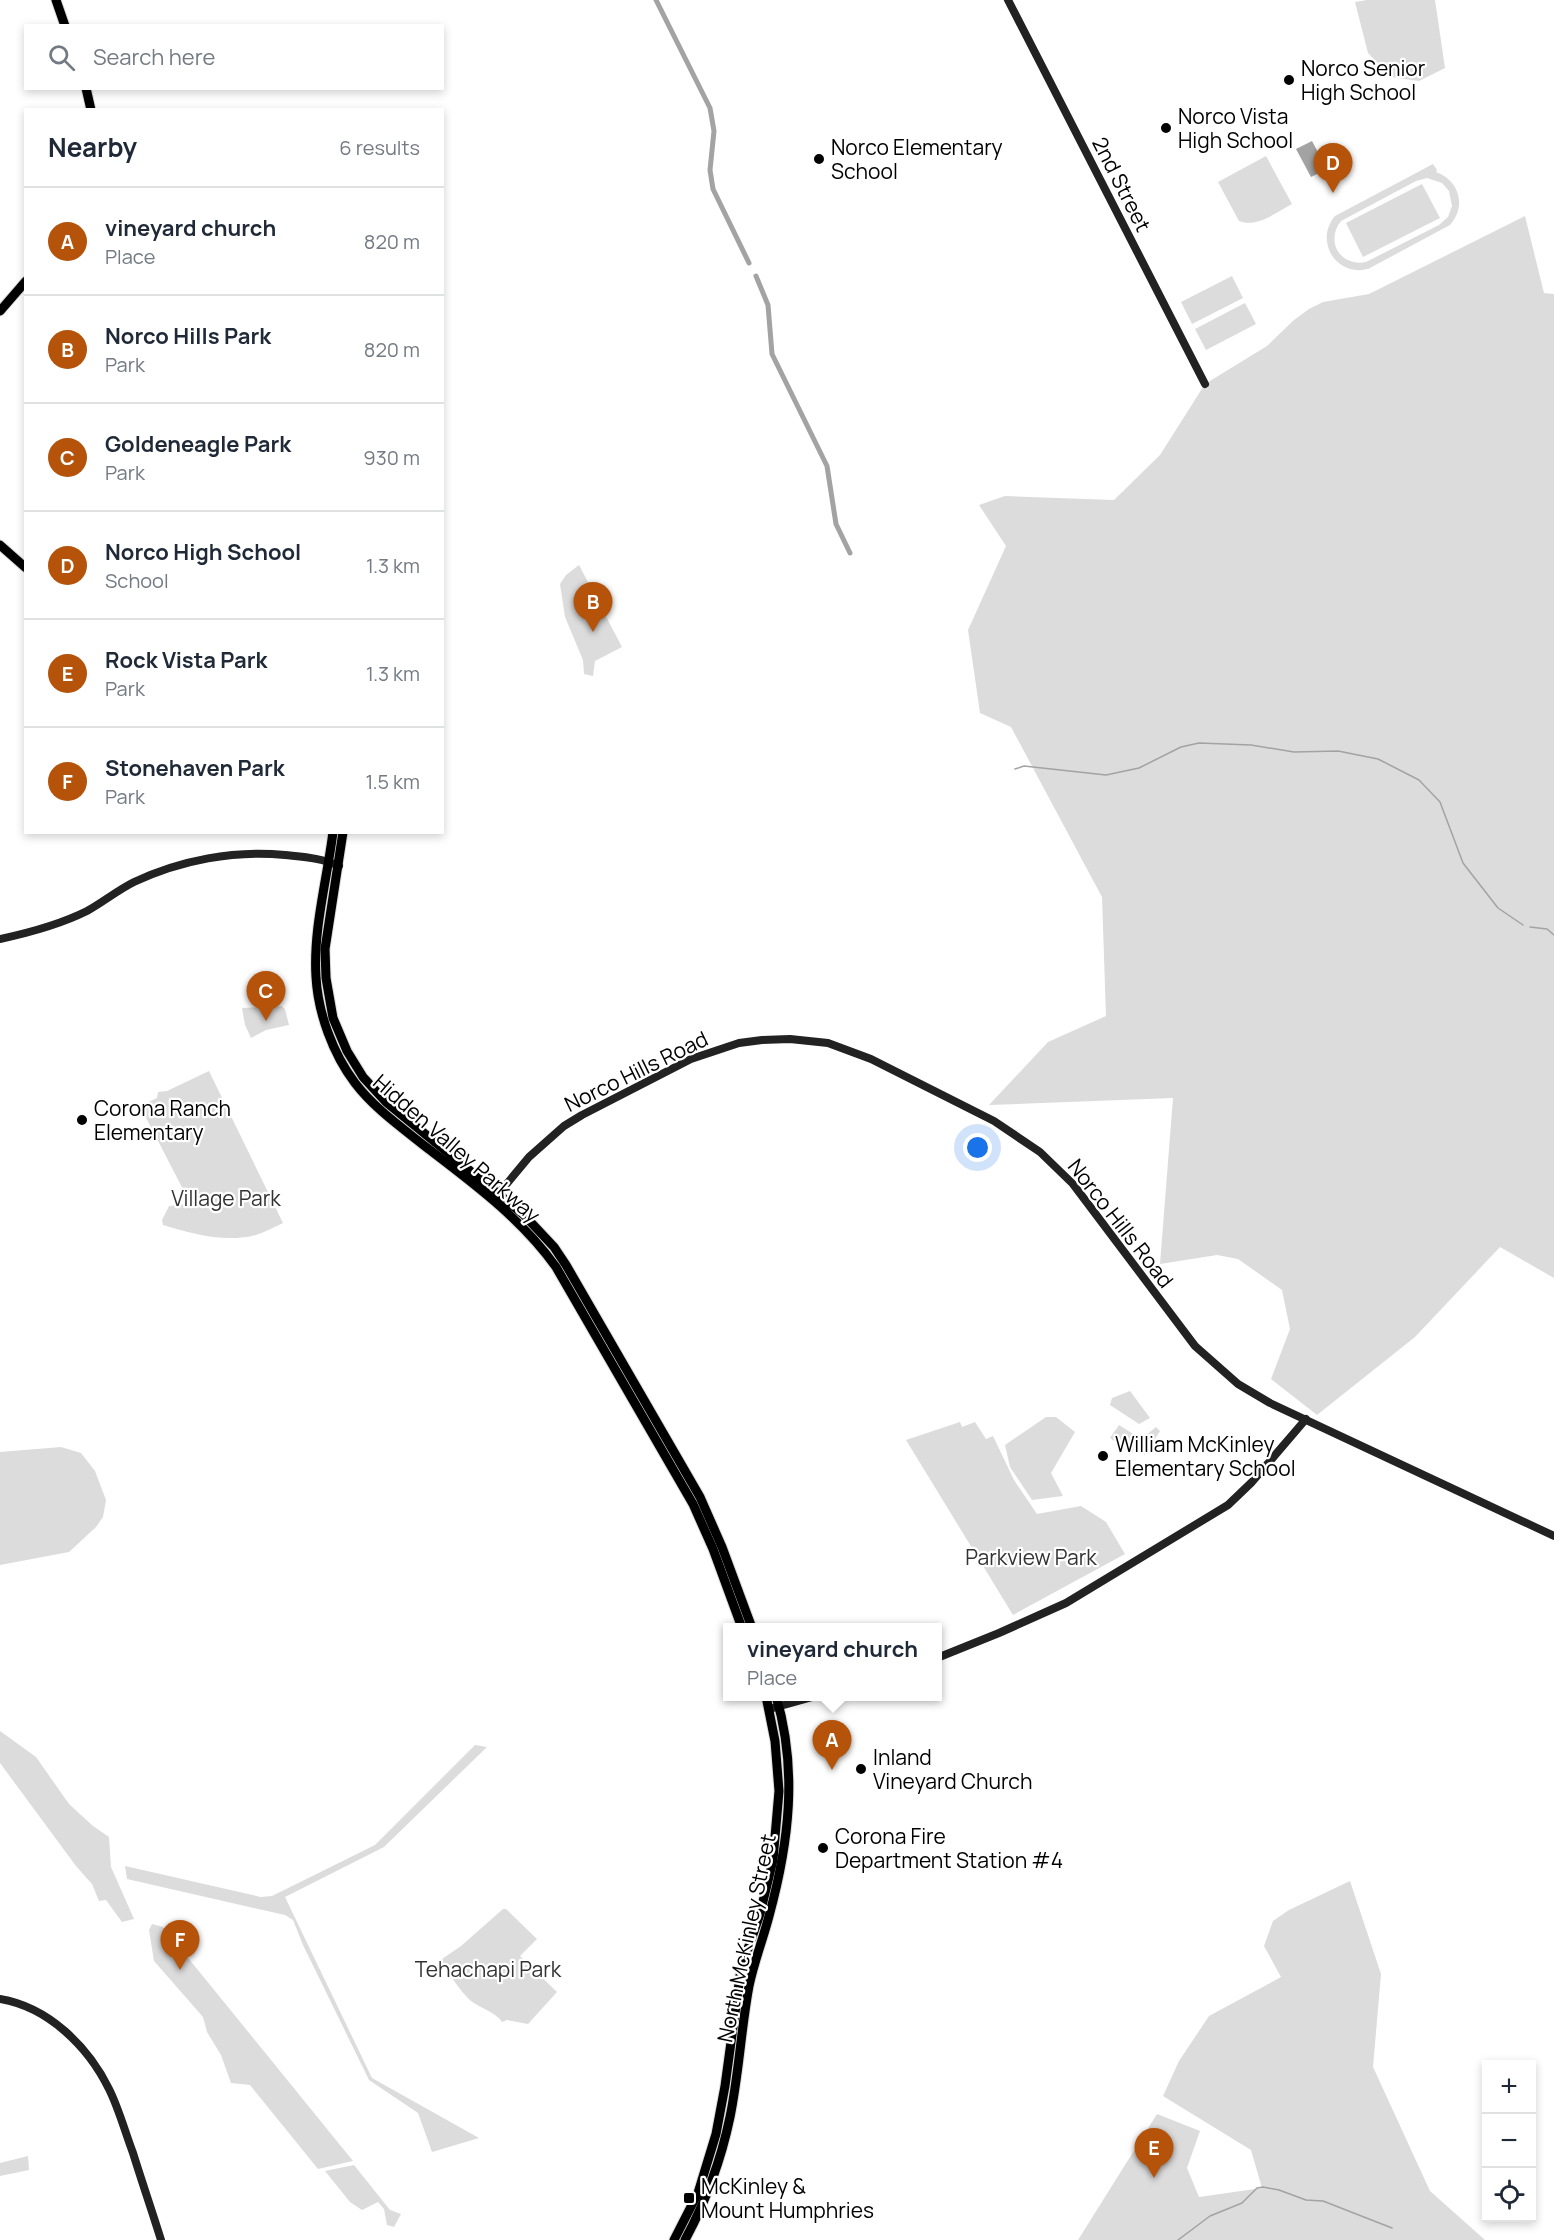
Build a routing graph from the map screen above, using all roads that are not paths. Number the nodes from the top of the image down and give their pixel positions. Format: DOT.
graph roads {
  1 [pos="56,0"];
  2 [pos="1008,0"];
  3 [pos="64,24"];
  4 [pos="86,90"];
  5 [pos="91,108"];
  6 [pos="24,283"];
  7 [pos="0,310"];
  8 [pos="1205,384"];
  9 [pos="0,544"];
  10 [pos="24,566"];
  11 [pos="333,834"];
  12 [pos="343,834"];
  13 [pos="336,862"];
  14 [pos="0,939"];
  15 [pos="496,1196"];
  16 [pos="1306,1419"];
  17 [pos="671,1464"];
  18 [pos="700,1497"];
  19 [pos="1554,1536"];
  20 [pos="709,1540"];
  21 [pos="733,1576"];
  22 [pos="733,1601"];
  23 [pos="740,1623"];
  24 [pos="750,1623"];
  25 [pos="942,1656"];
  26 [pos="770,1701"];
  27 [pos="776,1701"];
  28 [pos="799,1701"];
  29 [pos="775,1708"];
  30 [pos="0,1999"];
  31 [pos="161,2240"];
  32 [pos="674,2240"];
  33 [pos="685,2240"];
  1 -- 3 [label="main road"];
  2 -- 8 [label="street, 2nd Street"];
  4 -- 5 [label="main road"];
  6 -- 7 [label="main road"];
  9 -- 10 [label="main road"];
  11 -- 13 [label="main road, Hidden Valley Parkway"];
  12 -- 13 [label="main road, Hidden Valley Parkway"];
  13 -- 14 [label="street"];
  13 -- 15 [label="main road, Hidden Valley Parkway"];
  15 -- 16 [label="street, Norco Hills Road"];
  15 -- 17 [label="main road, Hidden Valley Parkway"];
  15 -- 18 [label="main road, Hidden Valley Parkway"];
  16 -- 19 [label="street, Norco Hills Road"];
  16 -- 25 [label="street"];
  17 -- 18 [label="main road"];
  17 -- 20 [label="main road, Hidden Valley Parkway"];
  18 -- 20 [label="main road"];
  18 -- 21 [label="main road, Hidden Valley Parkway"];
  20 -- 22 [label="main road, Hidden Valley Parkway"];
  21 -- 22 [label="main road"];
  21 -- 24 [label="main road, Hidden Valley Parkway"];
  22 -- 23 [label="main road, Hidden Valley Parkway"];
  26 -- 29 [label="main road"];
  27 -- 29 [label="main road"];
  28 -- 29 [label="street"];
  29 -- 32 [label="main road, North McKinley Street"];
  29 -- 33 [label="main road, North McKinley Street"];
  30 -- 31 [label="street"];
}
